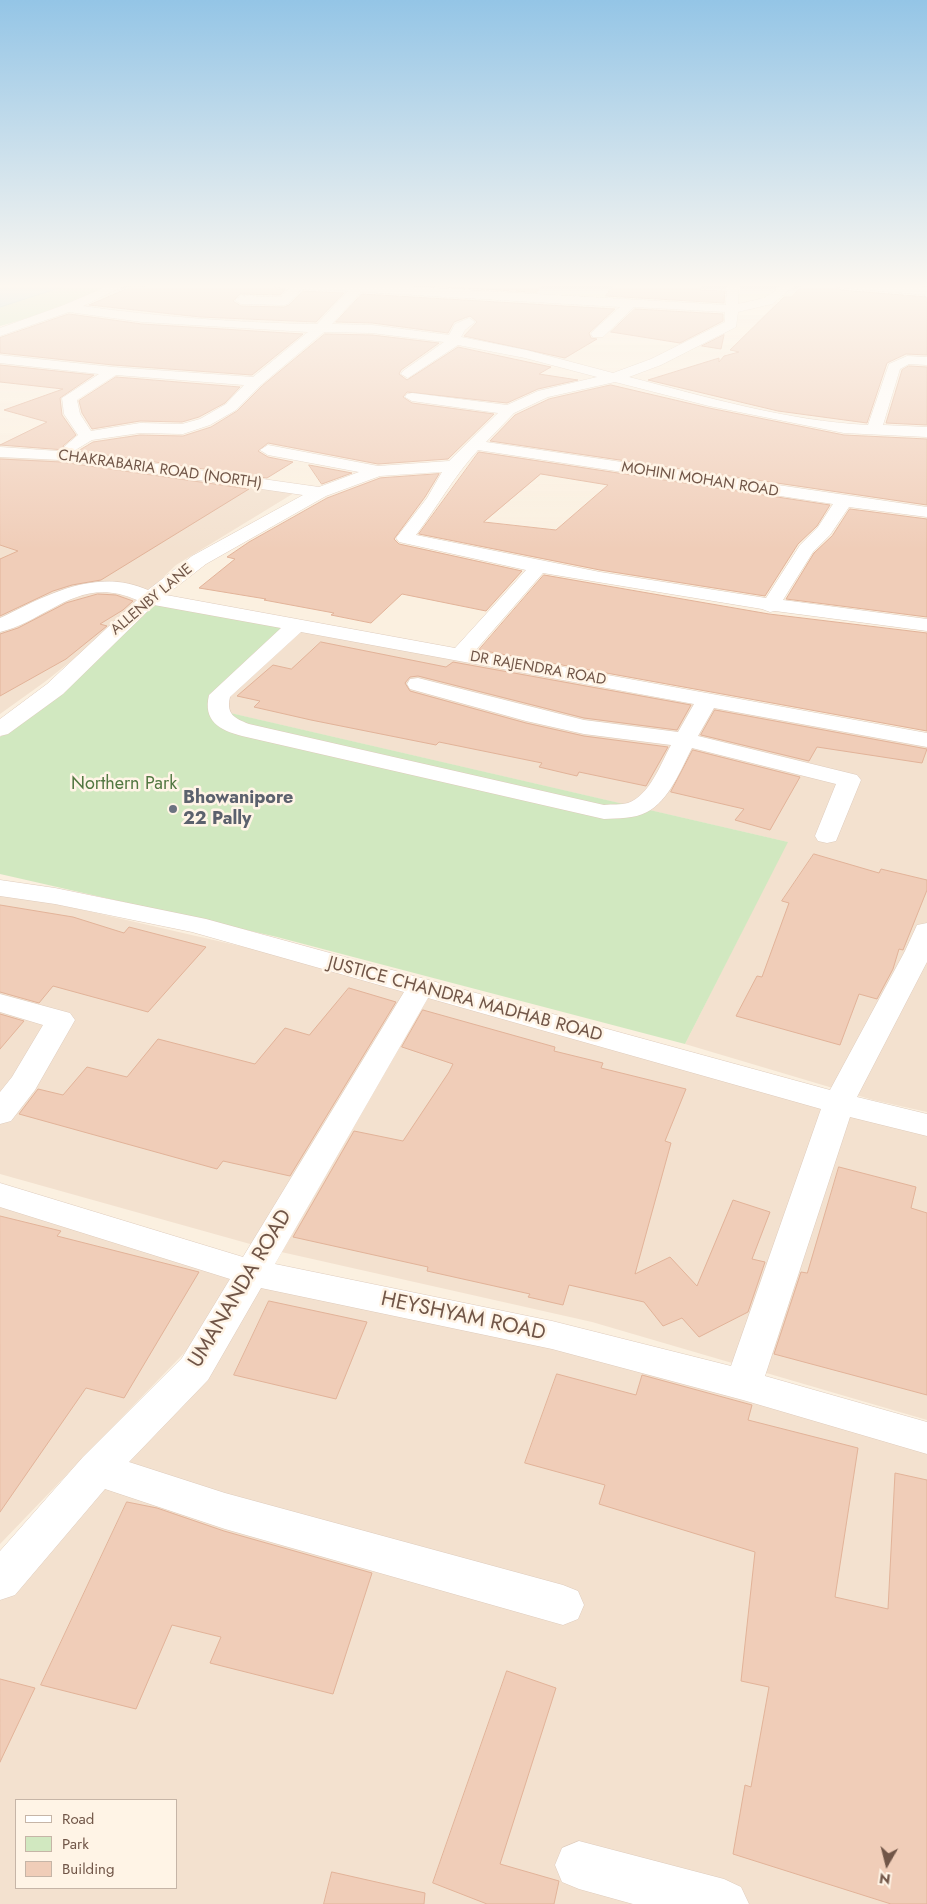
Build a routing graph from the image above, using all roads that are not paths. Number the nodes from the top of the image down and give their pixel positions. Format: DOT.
graph roads {
  1 [pos="112,373"];
  2 [pos="125,373"];
  3 [pos="267,373"];
  4 [pos="594,373"];
  5 [pos="626,373"];
  6 [pos="892,373"];
  7 [pos="612,378"];
  8 [pos="256,382"];
  9 [pos="412,397"];
  10 [pos="509,410"];
  11 [pos="874,429"];
  12 [pos="927,432"];
  13 [pos="87,436"];
  14 [pos="474,445"];
  15 [pos="268,450"];
  16 [pos="0,452"];
  17 [pos="61,456"];
  18 [pos="454,466"];
  19 [pos="378,472"];
  20 [pos="320,492"];
  21 [pos="844,501"];
  22 [pos="927,512"];
  23 [pos="539,566"];
  24 [pos="150,598"];
  25 [pos="770,606"];
  26 [pos="297,624"];
  27 [pos="927,625"];
  28 [pos="0,626"];
  29 [pos="460,655"];
  30 [pos="418,684"];
  31 [pos="707,701"];
  32 [pos="0,729"];
  33 [pos="685,740"];
  34 [pos="927,740"];
  35 [pos="827,836"];
  36 [pos="0,888"];
  37 [pos="924,945"];
  38 [pos="420,988"];
  39 [pos="0,1003"];
  40 [pos="838,1102"];
  41 [pos="0,1113"];
  42 [pos="927,1125"];
  43 [pos="0,1195"];
  44 [pos="252,1273"];
  45 [pos="743,1385"];
  46 [pos="927,1438"];
  47 [pos="97,1468"];
  48 [pos="0,1581"];
  49 [pos="563,1605"];
  50 [pos="580,1865"];
  51 [pos="724,1904"];
  1 -- 13 [label="street"];
  2 -- 8 [label="street"];
  3 -- 8 [label="street"];
  4 -- 7 [label="street"];
  5 -- 7 [label="street"];
  6 -- 11 [label="street"];
  7 -- 10 [label="street"];
  7 -- 11 [label="street"];
  8 -- 13 [label="street"];
  9 -- 10 [label="street"];
  10 -- 14 [label="street"];
  11 -- 12 [label="street"];
  13 -- 17 [label="street"];
  14 -- 18 [label="street"];
  14 -- 21 [label="street, MOHINI MOHAN ROAD"];
  15 -- 19 [label="street"];
  16 -- 17 [label="street, CHAKRABARIA ROAD (NORTH)"];
  17 -- 20 [label="street, CHAKRABARIA ROAD (NORTH)"];
  18 -- 19 [label="street"];
  18 -- 23 [label="street"];
  19 -- 20 [label="street, ALLENBY LANE"];
  20 -- 24 [label="street, ALLENBY LANE"];
  21 -- 22 [label="street, MOHINI MOHAN ROAD"];
  21 -- 25 [label="street"];
  23 -- 25 [label="street"];
  23 -- 29 [label="street"];
  24 -- 26 [label="street, DR RAJENDRA ROAD"];
  24 -- 28 [label="street, DR RAJENDRA ROAD"];
  24 -- 32 [label="street, ALLENBY LANE"];
  25 -- 27 [label="street"];
  26 -- 29 [label="street, DR RAJENDRA ROAD"];
  26 -- 33 [label="street"];
  29 -- 31 [label="street, DR RAJENDRA ROAD"];
  30 -- 33 [label="street"];
  31 -- 33 [label="street"];
  31 -- 34 [label="street, DR RAJENDRA ROAD"];
  33 -- 35 [label="street"];
  36 -- 38 [label="street, JUSTICE CHANDRA MADHAB ROAD"];
  37 -- 40 [label="street"];
  38 -- 40 [label="street, JUSTICE CHANDRA MADHAB ROAD"];
  38 -- 44 [label="street, UMANANDA ROAD"];
  39 -- 41 [label="street"];
  40 -- 42 [label="street, JUSTICE CHANDRA MADHAB ROAD"];
  40 -- 45 [label="street"];
  43 -- 44 [label="street, HEYSHYAM ROAD"];
  44 -- 45 [label="street, HEYSHYAM ROAD"];
  44 -- 47 [label="street, UMANANDA ROAD"];
  45 -- 46 [label="street, HEYSHYAM ROAD"];
  47 -- 48 [label="street, UMANANDA ROAD"];
  47 -- 49 [label="street"];
  50 -- 51 [label="street"];
}
